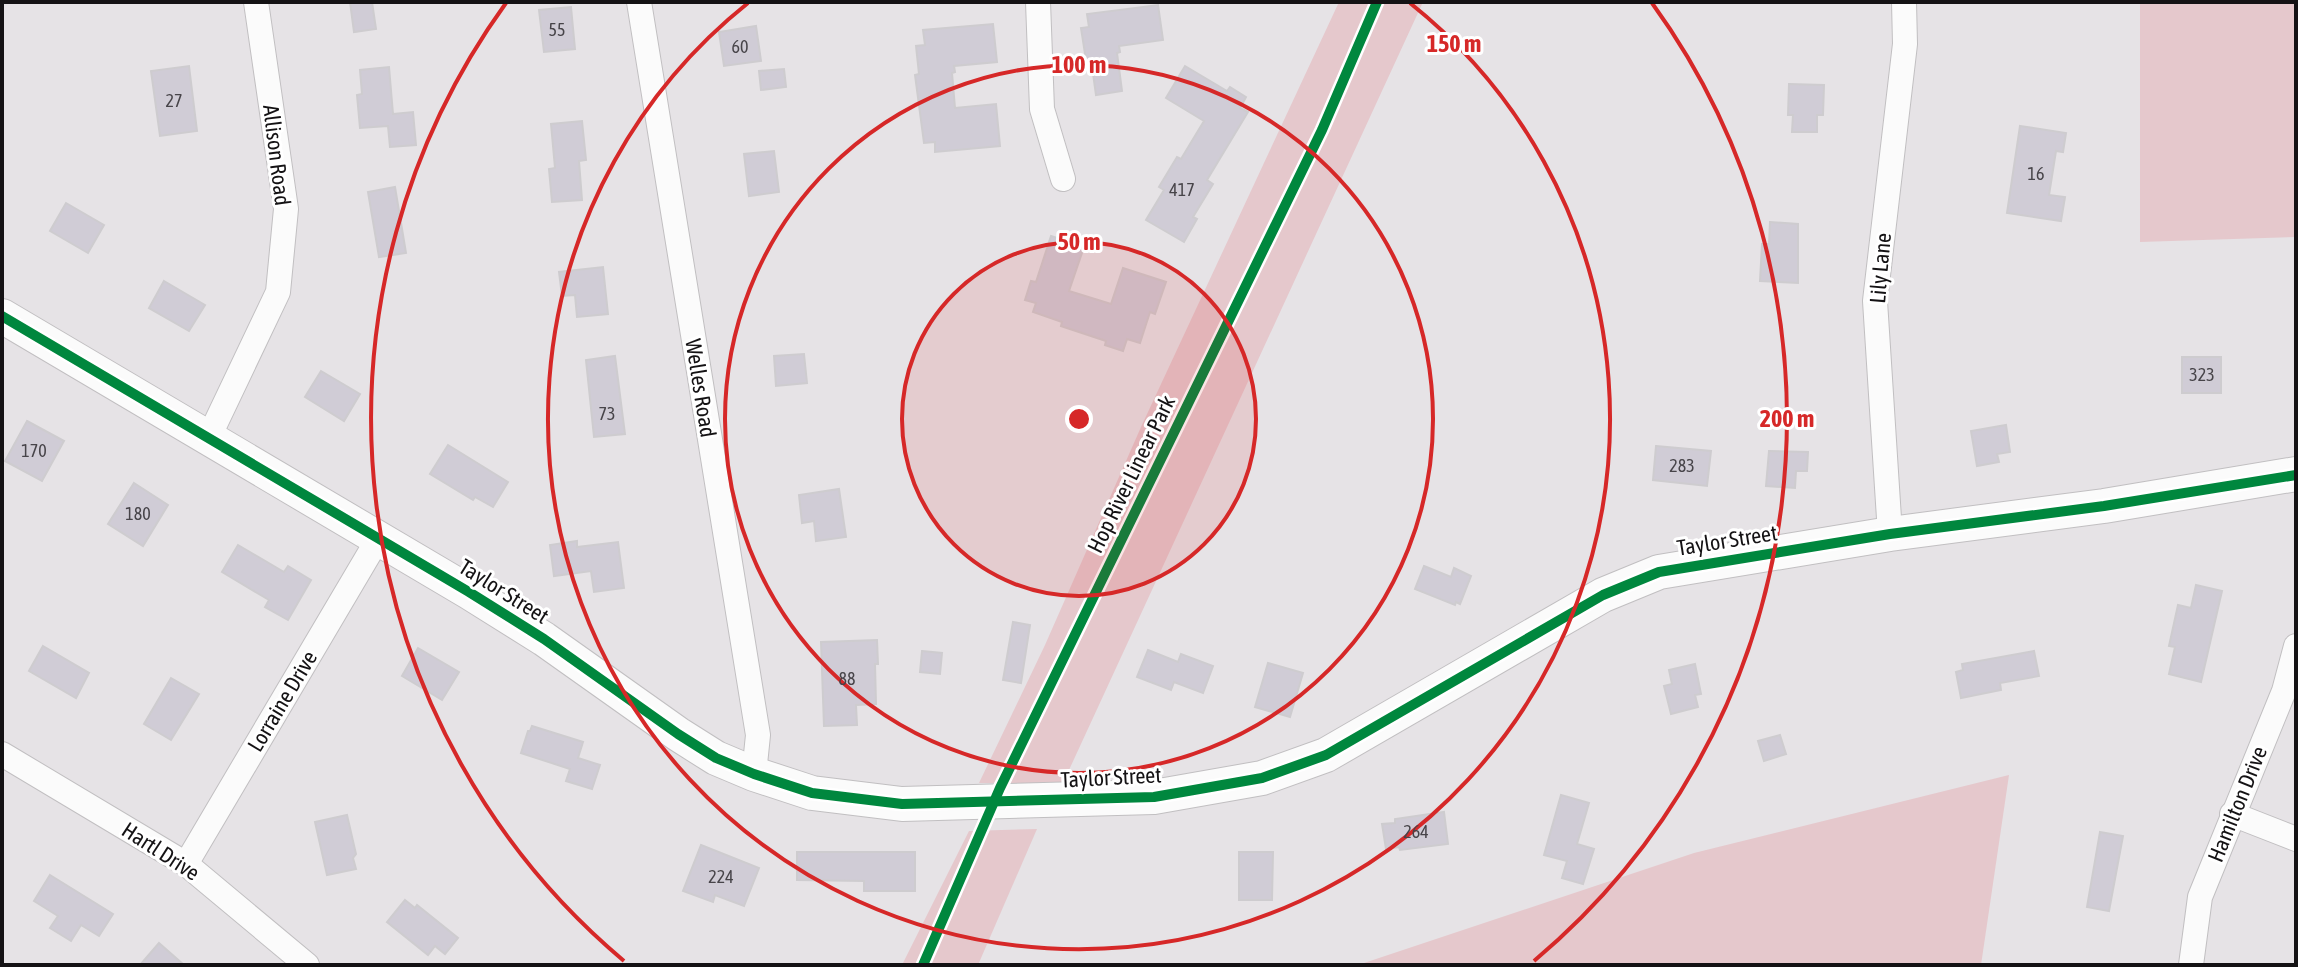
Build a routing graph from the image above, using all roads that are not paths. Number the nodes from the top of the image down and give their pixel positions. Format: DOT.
graph roads {
  1 [pos="256,2"];
  2 [pos="639,2"];
  3 [pos="1038,2"];
  4 [pos="1904,2"];
  5 [pos="1063,179"];
  6 [pos="2,316"];
  7 [pos="209,437"];
  8 [pos="2296,474"];
  9 [pos="1890,534"];
  10 [pos="378,539"];
  11 [pos="2296,646"];
  12 [pos="2,754"];
  13 [pos="754,774"];
  14 [pos="2232,814"];
  15 [pos="2296,839"];
  16 [pos="186,864"];
  17 [pos="307,965"];
  18 [pos="2191,965"];
  1 -- 7 [label="street, Allison Road"];
  2 -- 13 [label="street, Welles Road"];
  3 -- 5 [label="street"];
  4 -- 9 [label="street, Lily Lane"];
  6 -- 7 [label="street, Taylor Street"];
  7 -- 10 [label="street, Taylor Street"];
  8 -- 9 [label="street, Taylor Street"];
  9 -- 13 [label="street, Taylor Street"];
  10 -- 13 [label="street, Taylor Street"];
  10 -- 16 [label="street, Lorraine Drive"];
  11 -- 14 [label="street, Hamilton Drive"];
  12 -- 16 [label="street, Hartl Drive"];
  14 -- 15 [label="street"];
  14 -- 18 [label="street, Hamilton Drive"];
  16 -- 17 [label="street, Hartl Drive"];
}
